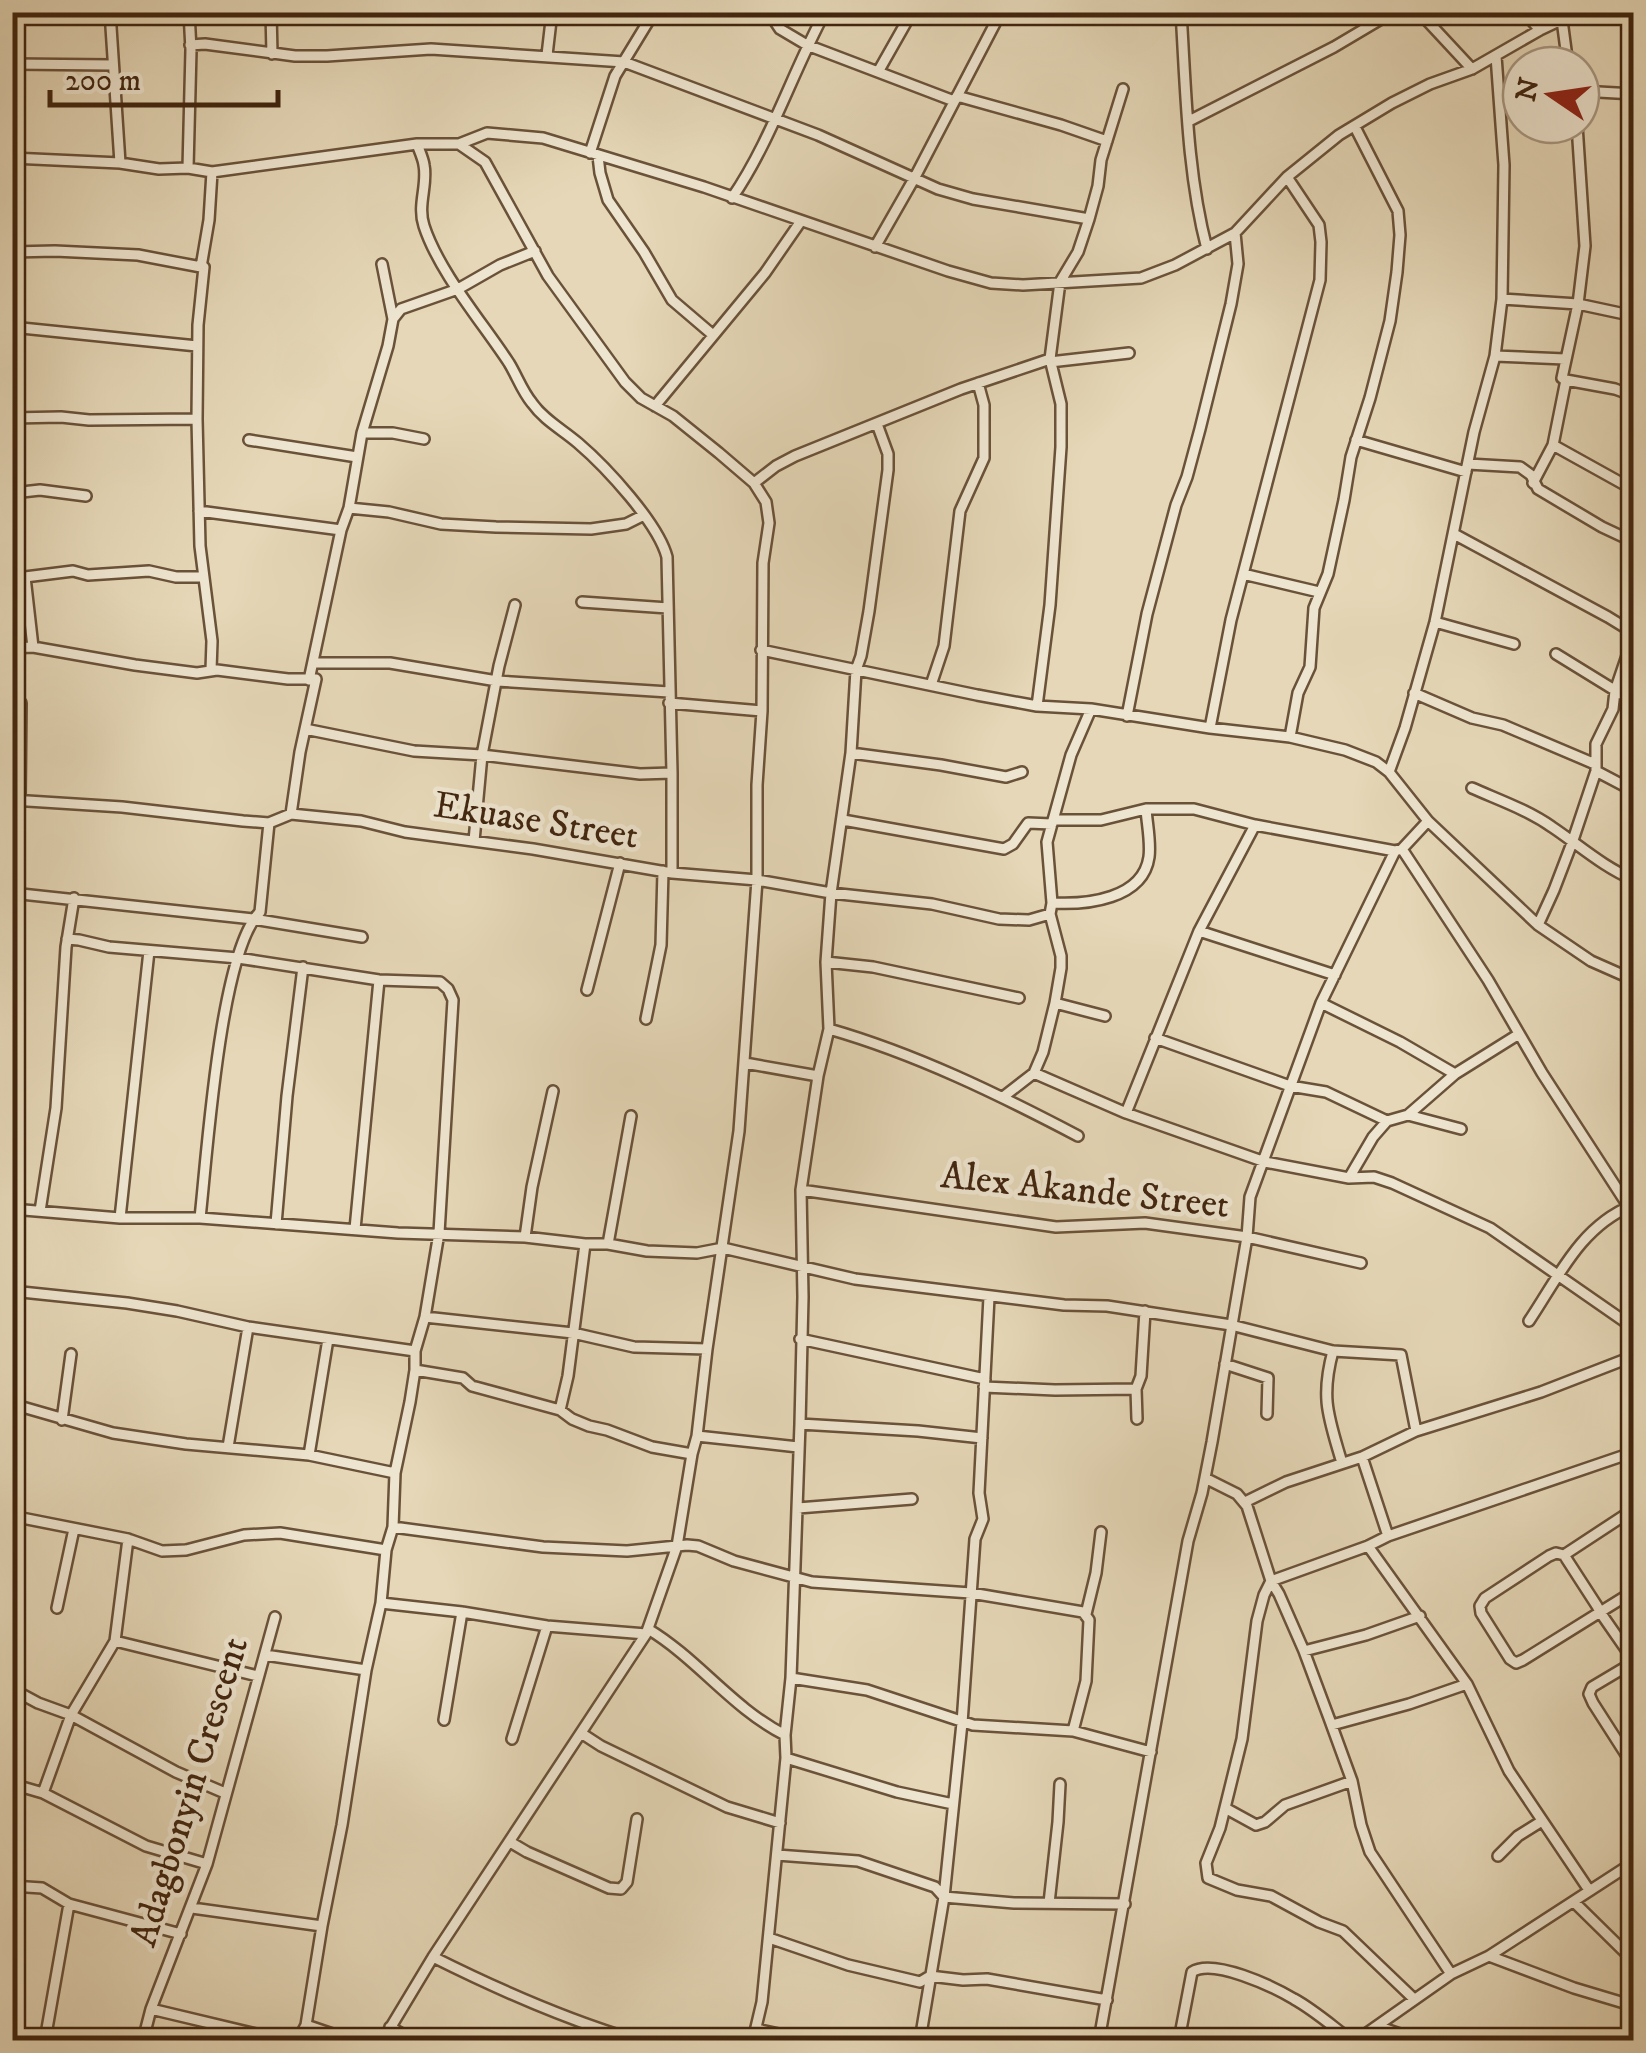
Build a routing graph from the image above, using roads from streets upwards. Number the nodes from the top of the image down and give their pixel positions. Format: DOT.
graph roads {
  1 [pos="110,12"];
  2 [pos="189,12"];
  3 [pos="271,12"];
  4 [pos="552,12"];
  5 [pos="654,12"];
  6 [pos="774,12"];
  7 [pos="825,12"];
  8 [pos="912,12"];
  9 [pos="1000,12"];
  10 [pos="1182,12"];
  11 [pos="1393,12"];
  12 [pos="1418,12"];
  13 [pos="1524,12"];
  14 [pos="1578,12"];
  15 [pos="1562,20"];
  16 [pos="1540,30"];
  17 [pos="190,45"];
  18 [pos="807,45"];
  19 [pos="1565,45"];
  20 [pos="272,54"];
  21 [pos="547,56"];
  22 [pos="1496,56"];
  23 [pos="624,62"];
  24 [pos="12,64"];
  25 [pos="112,65"];
  26 [pos="1472,69"];
  27 [pos="878,72"];
  28 [pos="1123,89"];
  29 [pos="1601,92"];
  30 [pos="1634,94"];
  31 [pos="956,99"];
  32 [pos="773,120"];
  33 [pos="1189,121"];
  34 [pos="1355,127"];
  35 [pos="1107,141"];
  36 [pos="417,144"];
  37 [pos="460,144"];
  38 [pos="1579,145"];
  39 [pos="594,155"];
  40 [pos="12,158"];
  41 [pos="120,163"];
  42 [pos="188,168"];
  43 [pos="212,172"];
  44 [pos="915,177"];
  45 [pos="1287,177"];
  46 [pos="732,198"];
  47 [pos="1089,219"];
  48 [pos="801,221"];
  49 [pos="1235,232"];
  50 [pos="875,247"];
  51 [pos="1207,249"];
  52 [pos="535,251"];
  53 [pos="12,252"];
  54 [pos="382,264"];
  55 [pos="201,267"];
  56 [pos="1060,282"];
  57 [pos="458,289"];
  58 [pos="1502,300"];
  59 [pos="1578,304"];
  60 [pos="1634,316"];
  61 [pos="392,319"];
  62 [pos="12,328"];
  63 [pos="713,335"];
  64 [pos="197,346"];
  65 [pos="1130,354"];
  66 [pos="1494,356"];
  67 [pos="1564,359"];
  68 [pos="1050,360"];
  69 [pos="1566,380"];
  70 [pos="978,384"];
  71 [pos="1634,396"];
  72 [pos="655,406"];
  73 [pos="12,418"];
  74 [pos="197,419"];
  75 [pos="876,424"];
  76 [pos="362,433"];
  77 [pos="249,440"];
  78 [pos="424,440"];
  79 [pos="1356,440"];
  80 [pos="1553,445"];
  81 [pos="357,457"];
  82 [pos="12,463"];
  83 [pos="1467,468"];
  84 [pos="754,483"];
  85 [pos="1534,483"];
  86 [pos="12,488"];
  87 [pos="1634,490"];
  88 [pos="86,496"];
  89 [pos="348,508"];
  90 [pos="199,511"];
  91 [pos="644,515"];
  92 [pos="340,530"];
  93 [pos="1454,534"];
  94 [pos="18,535"];
  95 [pos="1634,542"];
  96 [pos="1244,574"];
  97 [pos="25,577"];
  98 [pos="204,577"];
  99 [pos="12,578"];
  100 [pos="1319,592"];
  101 [pos="582,602"];
  102 [pos="515,605"];
  103 [pos="668,608"];
  104 [pos="1435,622"];
  105 [pos="1634,634"];
  106 [pos="1514,644"];
  107 [pos="34,646"];
  108 [pos="12,648"];
  109 [pos="761,650"];
  110 [pos="1556,654"];
  111 [pos="314,663"];
  112 [pos="211,670"];
  113 [pos="856,670"];
  114 [pos="309,680"];
  115 [pos="497,681"];
  116 [pos="932,685"];
  117 [pos="1615,691"];
  118 [pos="1414,693"];
  119 [pos="669,698"];
  120 [pos="1634,702"];
  121 [pos="21,703"];
  122 [pos="1037,706"];
  123 [pos="1090,709"];
  124 [pos="762,712"];
  125 [pos="1128,716"];
  126 [pos="1210,728"];
  127 [pos="306,729"];
  128 [pos="1290,737"];
  129 [pos="851,753"];
  130 [pos="482,755"];
  131 [pos="1596,768"];
  132 [pos="672,772"];
  133 [pos="1022,772"];
  134 [pos="1389,772"];
  135 [pos="1472,788"];
  136 [pos="1634,791"];
  137 [pos="16,801"];
  138 [pos="1146,809"];
  139 [pos="290,814"];
  140 [pos="843,820"];
  141 [pos="1428,821"];
  142 [pos="269,822"];
  143 [pos="1052,822"];
  144 [pos="1255,825"];
  145 [pos="474,841"];
  146 [pos="1572,843"];
  147 [pos="1399,850"];
  148 [pos="620,863"];
  149 [pos="667,872"];
  150 [pos="757,880"];
  151 [pos="1634,880"];
  152 [pos="831,893"];
  153 [pos="12,894"];
  154 [pos="74,898"];
  155 [pos="1051,908"];
  156 [pos="252,919"];
  157 [pos="1538,925"];
  158 [pos="1199,931"];
  159 [pos="362,937"];
  160 [pos="68,939"];
  161 [pos="149,951"];
  162 [pos="238,958"];
  163 [pos="826,962"];
  164 [pos="303,967"];
  165 [pos="1336,975"];
  166 [pos="379,980"];
  167 [pos="1634,980"];
  168 [pos="586,990"];
  169 [pos="1019,998"];
  170 [pos="1056,1003"];
  171 [pos="1321,1003"];
  172 [pos="1104,1016"];
  173 [pos="646,1019"];
  174 [pos="829,1029"];
  175 [pos="1519,1034"];
  176 [pos="1154,1038"];
  177 [pos="745,1063"];
  178 [pos="1034,1073"];
  179 [pos="1455,1074"];
  180 [pos="818,1076"];
  181 [pos="1290,1086"];
  182 [pos="553,1091"];
  183 [pos="1003,1097"];
  184 [pos="1126,1113"];
  185 [pos="1408,1115"];
  186 [pos="631,1116"];
  187 [pos="1387,1121"];
  188 [pos="1461,1129"];
  189 [pos="1078,1136"];
  190 [pos="1265,1162"];
  191 [pos="1349,1178"];
  192 [pos="801,1190"];
  193 [pos="12,1208"];
  194 [pos="1632,1209"];
  195 [pos="40,1211"];
  196 [pos="120,1218"];
  197 [pos="200,1218"];
  198 [pos="276,1224"];
  199 [pos="355,1229"];
  200 [pos="439,1233"];
  201 [pos="1247,1237"];
  202 [pos="525,1238"];
  203 [pos="585,1244"];
  204 [pos="608,1244"];
  205 [pos="724,1248"];
  206 [pos="1361,1264"];
  207 [pos="802,1266"];
  208 [pos="1559,1276"];
  209 [pos="12,1291"];
  210 [pos="989,1297"];
  211 [pos="1145,1311"];
  212 [pos="425,1317"];
  213 [pos="1529,1321"];
  214 [pos="1231,1325"];
  215 [pos="248,1327"];
  216 [pos="1634,1328"];
  217 [pos="574,1333"];
  218 [pos="800,1339"];
  219 [pos="328,1340"];
  220 [pos="707,1349"];
  221 [pos="1333,1351"];
  222 [pos="416,1352"];
  223 [pos="71,1354"];
  224 [pos="1634,1356"];
  225 [pos="1225,1364"];
  226 [pos="415,1370"];
  227 [pos="984,1383"];
  228 [pos="1136,1389"];
  229 [pos="12,1404"];
  230 [pos="560,1410"];
  231 [pos="1268,1414"];
  232 [pos="1137,1419"];
  233 [pos="62,1420"];
  234 [pos="800,1424"];
  235 [pos="1416,1431"];
  236 [pos="697,1436"];
  237 [pos="982,1438"];
  238 [pos="228,1447"];
  239 [pos="798,1448"];
  240 [pos="1634,1452"];
  241 [pos="692,1454"];
  242 [pos="309,1455"];
  243 [pos="1362,1457"];
  244 [pos="1342,1463"];
  245 [pos="395,1473"];
  246 [pos="1205,1478"];
  247 [pos="912,1499"];
  248 [pos="1245,1502"];
  249 [pos="798,1508"];
  250 [pos="1634,1509"];
  251 [pos="12,1516"];
  252 [pos="393,1527"];
  253 [pos="74,1529"];
  254 [pos="1100,1532"];
  255 [pos="1388,1536"];
  256 [pos="128,1539"];
  257 [pos="677,1546"];
  258 [pos="1368,1546"];
  259 [pos="386,1550"];
  260 [pos="1564,1555"];
  261 [pos="794,1579"];
  262 [pos="1271,1582"];
  263 [pos="1634,1591"];
  264 [pos="971,1593"];
  265 [pos="381,1603"];
  266 [pos="57,1608"];
  267 [pos="462,1612"];
  268 [pos="1600,1612"];
  269 [pos="1086,1614"];
  270 [pos="1420,1616"];
  271 [pos="275,1617"];
  272 [pos="547,1626"];
  273 [pos="647,1631"];
  274 [pos="115,1641"];
  275 [pos="1304,1651"];
  276 [pos="265,1655"];
  277 [pos="1634,1662"];
  278 [pos="366,1670"];
  279 [pos="258,1676"];
  280 [pos="791,1678"];
  281 [pos="1467,1684"];
  282 [pos="12,1689"];
  283 [pos="70,1715"];
  284 [pos="444,1720"];
  285 [pos="962,1723"];
  286 [pos="1332,1725"];
  287 [pos="1073,1731"];
  288 [pos="581,1733"];
  289 [pos="786,1735"];
  290 [pos="512,1739"];
  291 [pos="1151,1752"];
  292 [pos="786,1758"];
  293 [pos="1634,1767"];
  294 [pos="1352,1782"];
  295 [pos="12,1784"];
  296 [pos="1060,1784"];
  297 [pos="225,1793"];
  298 [pos="44,1794"];
  299 [pos="953,1804"];
  300 [pos="1225,1808"];
  301 [pos="637,1819"];
  302 [pos="1542,1821"];
  303 [pos="780,1823"];
  304 [pos="510,1842"];
  305 [pos="777,1856"];
  306 [pos="1498,1856"];
  307 [pos="1634,1862"];
  308 [pos="207,1864"];
  309 [pos="12,1886"];
  310 [pos="1589,1890"];
  311 [pos="944,1897"];
  312 [pos="1574,1902"];
  313 [pos="1048,1903"];
  314 [pos="69,1904"];
  315 [pos="1125,1904"];
  316 [pos="192,1908"];
  317 [pos="322,1926"];
  318 [pos="180,1934"];
  319 [pos="768,1938"];
  320 [pos="1489,1956"];
  321 [pos="433,1957"];
  322 [pos="1634,1961"];
  323 [pos="1452,1974"];
  324 [pos="930,1976"];
  325 [pos="1414,1999"];
  326 [pos="1107,2000"];
  327 [pos="1634,2006"];
  328 [pos="152,2009"];
  329 [pos="306,2025"];
  330 [pos="1377,2026"];
  331 [pos="390,2028"];
  332 [pos="756,2029"];
  333 [pos="45,2040"];
  334 [pos="143,2040"];
  335 [pos="281,2040"];
  336 [pos="298,2040"];
  337 [pos="350,2040"];
  338 [pos="383,2040"];
  339 [pos="413,2040"];
  340 [pos="635,2040"];
  341 [pos="753,2040"];
  342 [pos="807,2040"];
  343 [pos="920,2040"];
  344 [pos="1098,2040"];
  345 [pos="1180,2040"];
  346 [pos="1354,2040"];
  347 [pos="1418,2040"];
  1 -- 25 [label="street"];
  2 -- 17 [label="street"];
  3 -- 20 [label="street"];
  4 -- 21 [label="street"];
  5 -- 23 [label="street"];
  6 -- 18 [label="street"];
  7 -- 18 [label="street"];
  8 -- 27 [label="street"];
  9 -- 31 [label="street"];
  10 -- 33 [label="street"];
  11 -- 33 [label="street"];
  12 -- 26 [label="street"];
  13 -- 16 [label="street"];
  14 -- 15 [label="street"];
  15 -- 16 [label="street"];
  15 -- 19 [label="street"];
  16 -- 22 [label="street"];
  17 -- 20 [label="street"];
  17 -- 42 [label="street"];
  18 -- 27 [label="street"];
  18 -- 32 [label="street"];
  20 -- 21 [label="street"];
  21 -- 23 [label="street"];
  22 -- 26 [label="street"];
  22 -- 58 [label="street"];
  23 -- 32 [label="street"];
  23 -- 39 [label="street"];
  24 -- 25 [label="street"];
  25 -- 41 [label="street"];
  26 -- 34 [label="street"];
  27 -- 31 [label="street"];
  28 -- 35 [label="street"];
  29 -- 30 [label="street"];
  31 -- 35 [label="street"];
  31 -- 44 [label="street"];
  32 -- 44 [label="street"];
  32 -- 46 [label="street"];
  33 -- 51 [label="street"];
  34 -- 45 [label="street"];
  34 -- 79 [label="street"];
  35 -- 47 [label="street"];
  36 -- 37 [label="street"];
  36 -- 43 [label="street"];
  36 -- 57 [label="street"];
  37 -- 39 [label="street"];
  37 -- 52 [label="street"];
  38 -- 59 [label="street"];
  39 -- 46 [label="street"];
  39 -- 63 [label="street"];
  40 -- 41 [label="street"];
  41 -- 42 [label="street"];
  42 -- 43 [label="street"];
  43 -- 55 [label="street"];
  44 -- 47 [label="street"];
  44 -- 50 [label="street"];
  45 -- 49 [label="street"];
  45 -- 96 [label="street"];
  46 -- 48 [label="street"];
  47 -- 56 [label="street"];
  48 -- 50 [label="street"];
  48 -- 63 [label="street"];
  49 -- 51 [label="street"];
  49 -- 125 [label="street"];
  50 -- 56 [label="street"];
  51 -- 56 [label="street"];
  52 -- 57 [label="street"];
  52 -- 72 [label="street"];
  53 -- 55 [label="street"];
  54 -- 61 [label="street"];
  55 -- 64 [label="street"];
  56 -- 68 [label="street"];
  57 -- 61 [label="street"];
  57 -- 91 [label="street"];
  58 -- 59 [label="street"];
  58 -- 66 [label="street"];
  59 -- 60 [label="street"];
  59 -- 67 [label="street"];
  61 -- 76 [label="street"];
  62 -- 64 [label="street"];
  63 -- 72 [label="street"];
  64 -- 74 [label="street"];
  65 -- 68 [label="street"];
  66 -- 67 [label="street"];
  66 -- 83 [label="street"];
  67 -- 69 [label="street"];
  68 -- 70 [label="street"];
  68 -- 122 [label="street"];
  69 -- 71 [label="street"];
  69 -- 80 [label="street"];
  70 -- 75 [label="street"];
  70 -- 116 [label="street"];
  72 -- 84 [label="street"];
  73 -- 74 [label="street"];
  74 -- 90 [label="street"];
  75 -- 84 [label="street"];
  75 -- 113 [label="street"];
  76 -- 78 [label="street"];
  76 -- 81 [label="street"];
  77 -- 81 [label="street"];
  79 -- 83 [label="street"];
  79 -- 100 [label="street"];
  80 -- 85 [label="street"];
  80 -- 87 [label="street"];
  81 -- 89 [label="street"];
  82 -- 86 [label="street"];
  83 -- 85 [label="street"];
  83 -- 93 [label="street"];
  84 -- 109 [label="street"];
  85 -- 95 [label="street"];
  86 -- 88 [label="street"];
  86 -- 94 [label="street"];
  89 -- 91 [label="street"];
  89 -- 92 [label="street"];
  90 -- 92 [label="street"];
  90 -- 98 [label="street"];
  91 -- 103 [label="street"];
  92 -- 111 [label="street"];
  93 -- 104 [label="street"];
  93 -- 105 [label="street"];
  96 -- 100 [label="street"];
  96 -- 126 [label="street"];
  97 -- 98 [label="street"];
  97 -- 99 [label="street"];
  97 -- 107 [label="street"];
  98 -- 112 [label="street"];
  100 -- 128 [label="street"];
  101 -- 103 [label="street"];
  102 -- 115 [label="street"];
  103 -- 119 [label="street"];
  104 -- 106 [label="street"];
  104 -- 118 [label="street"];
  105 -- 117 [label="street"];
  107 -- 108 [label="street"];
  107 -- 112 [label="street"];
  109 -- 113 [label="street"];
  109 -- 124 [label="street"];
  110 -- 117 [label="street"];
  111 -- 114 [label="street"];
  111 -- 115 [label="street"];
  112 -- 114 [label="street"];
  113 -- 116 [label="street"];
  113 -- 129 [label="street"];
  114 -- 127 [label="street"];
  115 -- 119 [label="street"];
  115 -- 130 [label="street"];
  116 -- 122 [label="street"];
  117 -- 120 [label="street"];
  117 -- 131 [label="street"];
  118 -- 131 [label="street"];
  118 -- 134 [label="street"];
  119 -- 124 [label="street"];
  119 -- 132 [label="street"];
  121 -- 137 [label="street"];
  122 -- 123 [label="street"];
  123 -- 125 [label="street"];
  123 -- 143 [label="street"];
  124 -- 150 [label="street"];
  125 -- 126 [label="street"];
  126 -- 128 [label="street"];
  127 -- 130 [label="street"];
  127 -- 139 [label="street"];
  128 -- 134 [label="street"];
  129 -- 133 [label="street"];
  129 -- 140 [label="street"];
  130 -- 132 [label="street"];
  130 -- 145 [label="street"];
  131 -- 136 [label="street"];
  131 -- 146 [label="street"];
  132 -- 149 [label="street"];
  134 -- 141 [label="street"];
  135 -- 146 [label="street"];
  137 -- 142 [label="street, Ekuase Street"];
  138 -- 143 [label="street"];
  138 -- 144 [label="street"];
  138 -- 155 [label="street, Ekuase Street"];
  139 -- 142 [label="street, Ekuase Street"];
  139 -- 145 [label="street, Ekuase Street"];
  140 -- 143 [label="street"];
  140 -- 152 [label="street"];
  141 -- 147 [label="street"];
  141 -- 157 [label="street"];
  142 -- 156 [label="street"];
  143 -- 155 [label="street"];
  144 -- 147 [label="street"];
  144 -- 158 [label="street"];
  145 -- 148 [label="street, Ekuase Street"];
  146 -- 151 [label="street"];
  146 -- 157 [label="street"];
  147 -- 165 [label="street"];
  147 -- 175 [label="street"];
  148 -- 149 [label="street, Ekuase Street"];
  148 -- 168 [label="street"];
  149 -- 150 [label="street, Ekuase Street"];
  149 -- 173 [label="street"];
  150 -- 152 [label="street, Ekuase Street"];
  150 -- 177 [label="street"];
  152 -- 155 [label="street, Ekuase Street"];
  152 -- 163 [label="street"];
  153 -- 154 [label="street"];
  154 -- 156 [label="street"];
  154 -- 160 [label="street"];
  155 -- 170 [label="street"];
  156 -- 159 [label="street"];
  156 -- 162 [label="street"];
  157 -- 167 [label="street"];
  158 -- 165 [label="street"];
  158 -- 176 [label="street"];
  160 -- 161 [label="street"];
  160 -- 195 [label="street"];
  161 -- 162 [label="street"];
  161 -- 196 [label="street"];
  162 -- 164 [label="street"];
  162 -- 197 [label="street"];
  163 -- 169 [label="street"];
  163 -- 174 [label="street"];
  164 -- 166 [label="street"];
  164 -- 198 [label="street"];
  165 -- 171 [label="street"];
  166 -- 199 [label="street"];
  166 -- 200 [label="street"];
  170 -- 172 [label="street"];
  170 -- 178 [label="street"];
  171 -- 179 [label="street"];
  171 -- 181 [label="street"];
  174 -- 180 [label="street"];
  174 -- 183 [label="street"];
  175 -- 179 [label="street"];
  175 -- 194 [label="street"];
  176 -- 181 [label="street"];
  176 -- 184 [label="street"];
  177 -- 180 [label="street"];
  177 -- 205 [label="street"];
  178 -- 183 [label="street"];
  178 -- 184 [label="street"];
  179 -- 185 [label="street"];
  180 -- 192 [label="street"];
  181 -- 187 [label="street"];
  181 -- 190 [label="street"];
  182 -- 202 [label="street"];
  183 -- 189 [label="street"];
  184 -- 190 [label="street"];
  185 -- 187 [label="street"];
  185 -- 188 [label="street"];
  186 -- 204 [label="street"];
  187 -- 191 [label="street"];
  190 -- 191 [label="street"];
  190 -- 201 [label="street"];
  191 -- 208 [label="street"];
  192 -- 201 [label="street, Alex Akande Street"];
  192 -- 207 [label="street"];
  193 -- 195 [label="street"];
  194 -- 208 [label="street"];
  195 -- 196 [label="street"];
  196 -- 197 [label="street"];
  197 -- 198 [label="street"];
  198 -- 199 [label="street"];
  199 -- 200 [label="street"];
  200 -- 202 [label="street"];
  200 -- 212 [label="street"];
  201 -- 206 [label="street, Alex Akande Street"];
  201 -- 214 [label="street"];
  202 -- 203 [label="street"];
  203 -- 204 [label="street"];
  203 -- 217 [label="street"];
  204 -- 205 [label="street"];
  205 -- 207 [label="street"];
  205 -- 220 [label="street"];
  207 -- 210 [label="street"];
  207 -- 218 [label="street"];
  208 -- 213 [label="street"];
  208 -- 216 [label="street"];
  209 -- 215 [label="street"];
  210 -- 211 [label="street"];
  210 -- 227 [label="street"];
  211 -- 214 [label="street"];
  211 -- 228 [label="street"];
  212 -- 217 [label="street"];
  212 -- 222 [label="street"];
  214 -- 221 [label="street"];
  214 -- 225 [label="street"];
  215 -- 219 [label="street"];
  215 -- 238 [label="street"];
  217 -- 220 [label="street"];
  217 -- 230 [label="street"];
  218 -- 227 [label="street"];
  218 -- 234 [label="street"];
  219 -- 222 [label="street"];
  219 -- 242 [label="street"];
  220 -- 236 [label="street"];
  221 -- 235 [label="street"];
  221 -- 244 [label="street"];
  222 -- 226 [label="street"];
  223 -- 233 [label="street"];
  224 -- 235 [label="street"];
  225 -- 231 [label="street"];
  225 -- 246 [label="street"];
  226 -- 230 [label="street"];
  226 -- 245 [label="street"];
  227 -- 228 [label="street"];
  227 -- 237 [label="street"];
  228 -- 232 [label="street"];
  229 -- 233 [label="street"];
  230 -- 241 [label="street"];
  233 -- 238 [label="street"];
  234 -- 237 [label="street"];
  234 -- 239 [label="street"];
  235 -- 243 [label="street"];
  236 -- 239 [label="street"];
  236 -- 241 [label="street"];
  237 -- 264 [label="street"];
  238 -- 242 [label="street"];
  239 -- 249 [label="street"];
  240 -- 255 [label="street"];
  241 -- 257 [label="street"];
  242 -- 245 [label="street"];
  243 -- 244 [label="street"];
  243 -- 255 [label="street"];
  244 -- 248 [label="street"];
  245 -- 252 [label="street"];
  246 -- 248 [label="street"];
  246 -- 291 [label="street"];
  247 -- 249 [label="street"];
  248 -- 262 [label="street"];
  249 -- 261 [label="street"];
  250 -- 260 [label="street"];
  251 -- 253 [label="street"];
  252 -- 257 [label="street"];
  252 -- 259 [label="street"];
  253 -- 256 [label="street"];
  253 -- 266 [label="street"];
  254 -- 269 [label="street"];
  255 -- 258 [label="street"];
  256 -- 259 [label="street"];
  256 -- 274 [label="street"];
  257 -- 261 [label="street"];
  257 -- 273 [label="street"];
  258 -- 262 [label="street"];
  258 -- 270 [label="street"];
  259 -- 265 [label="street"];
  260 -- 268 [label="street"];
  260 -- 268 [label="street"];
  261 -- 264 [label="street"];
  261 -- 280 [label="street"];
  262 -- 275 [label="street"];
  262 -- 300 [label="street"];
  263 -- 268 [label="street"];
  264 -- 269 [label="street"];
  264 -- 285 [label="street"];
  265 -- 267 [label="street"];
  265 -- 278 [label="street"];
  267 -- 272 [label="street"];
  267 -- 284 [label="street"];
  268 -- 277 [label="street"];
  269 -- 287 [label="street"];
  270 -- 275 [label="street"];
  270 -- 281 [label="street"];
  271 -- 276 [label="street, Adagbonyin Crescent"];
  272 -- 273 [label="street"];
  272 -- 290 [label="street"];
  273 -- 288 [label="street"];
  273 -- 289 [label="street"];
  274 -- 279 [label="street"];
  274 -- 283 [label="street"];
  275 -- 286 [label="street"];
  276 -- 278 [label="street"];
  276 -- 279 [label="street, Adagbonyin Crescent"];
  277 -- 293 [label="street"];
  278 -- 317 [label="street"];
  279 -- 297 [label="street, Adagbonyin Crescent"];
  280 -- 285 [label="street"];
  280 -- 289 [label="street"];
  281 -- 286 [label="street"];
  281 -- 302 [label="street"];
  282 -- 283 [label="street"];
  283 -- 297 [label="street"];
  283 -- 298 [label="street"];
  285 -- 287 [label="street"];
  285 -- 299 [label="street"];
  286 -- 294 [label="street"];
  287 -- 291 [label="street"];
  288 -- 303 [label="street"];
  288 -- 304 [label="street"];
  289 -- 292 [label="street"];
  291 -- 315 [label="street"];
  292 -- 299 [label="street"];
  292 -- 303 [label="street"];
  294 -- 300 [label="street"];
  294 -- 323 [label="street"];
  295 -- 298 [label="street"];
  296 -- 313 [label="street"];
  297 -- 308 [label="street, Adagbonyin Crescent"];
  298 -- 308 [label="street"];
  299 -- 311 [label="street"];
  300 -- 325 [label="street"];
  301 -- 304 [label="street"];
  302 -- 306 [label="street"];
  302 -- 310 [label="street"];
  303 -- 305 [label="street"];
  304 -- 321 [label="street"];
  305 -- 311 [label="street"];
  305 -- 319 [label="street"];
  307 -- 310 [label="street"];
  308 -- 316 [label="street, Adagbonyin Crescent"];
  309 -- 314 [label="street"];
  310 -- 312 [label="street"];
  311 -- 313 [label="street"];
  311 -- 324 [label="street"];
  312 -- 320 [label="street"];
  312 -- 322 [label="street"];
  313 -- 315 [label="street"];
  314 -- 318 [label="street"];
  314 -- 333 [label="street"];
  315 -- 326 [label="street"];
  316 -- 317 [label="street"];
  316 -- 318 [label="street, Adagbonyin Crescent"];
  317 -- 329 [label="street"];
  318 -- 328 [label="street, Adagbonyin Crescent"];
  319 -- 324 [label="street"];
  319 -- 332 [label="street"];
  320 -- 323 [label="street"];
  320 -- 327 [label="street"];
  321 -- 331 [label="street"];
  321 -- 340 [label="street"];
  323 -- 325 [label="street"];
  324 -- 326 [label="street"];
  324 -- 343 [label="street"];
  325 -- 330 [label="street"];
  326 -- 344 [label="street"];
  328 -- 334 [label="street, Adagbonyin Crescent"];
  328 -- 335 [label="street"];
  329 -- 336 [label="street"];
  329 -- 337 [label="street"];
  330 -- 346 [label="street"];
  330 -- 347 [label="street"];
  331 -- 338 [label="street"];
  331 -- 339 [label="street"];
  332 -- 341 [label="street"];
  332 -- 342 [label="street"];
  345 -- 346 [label="street"];
}
